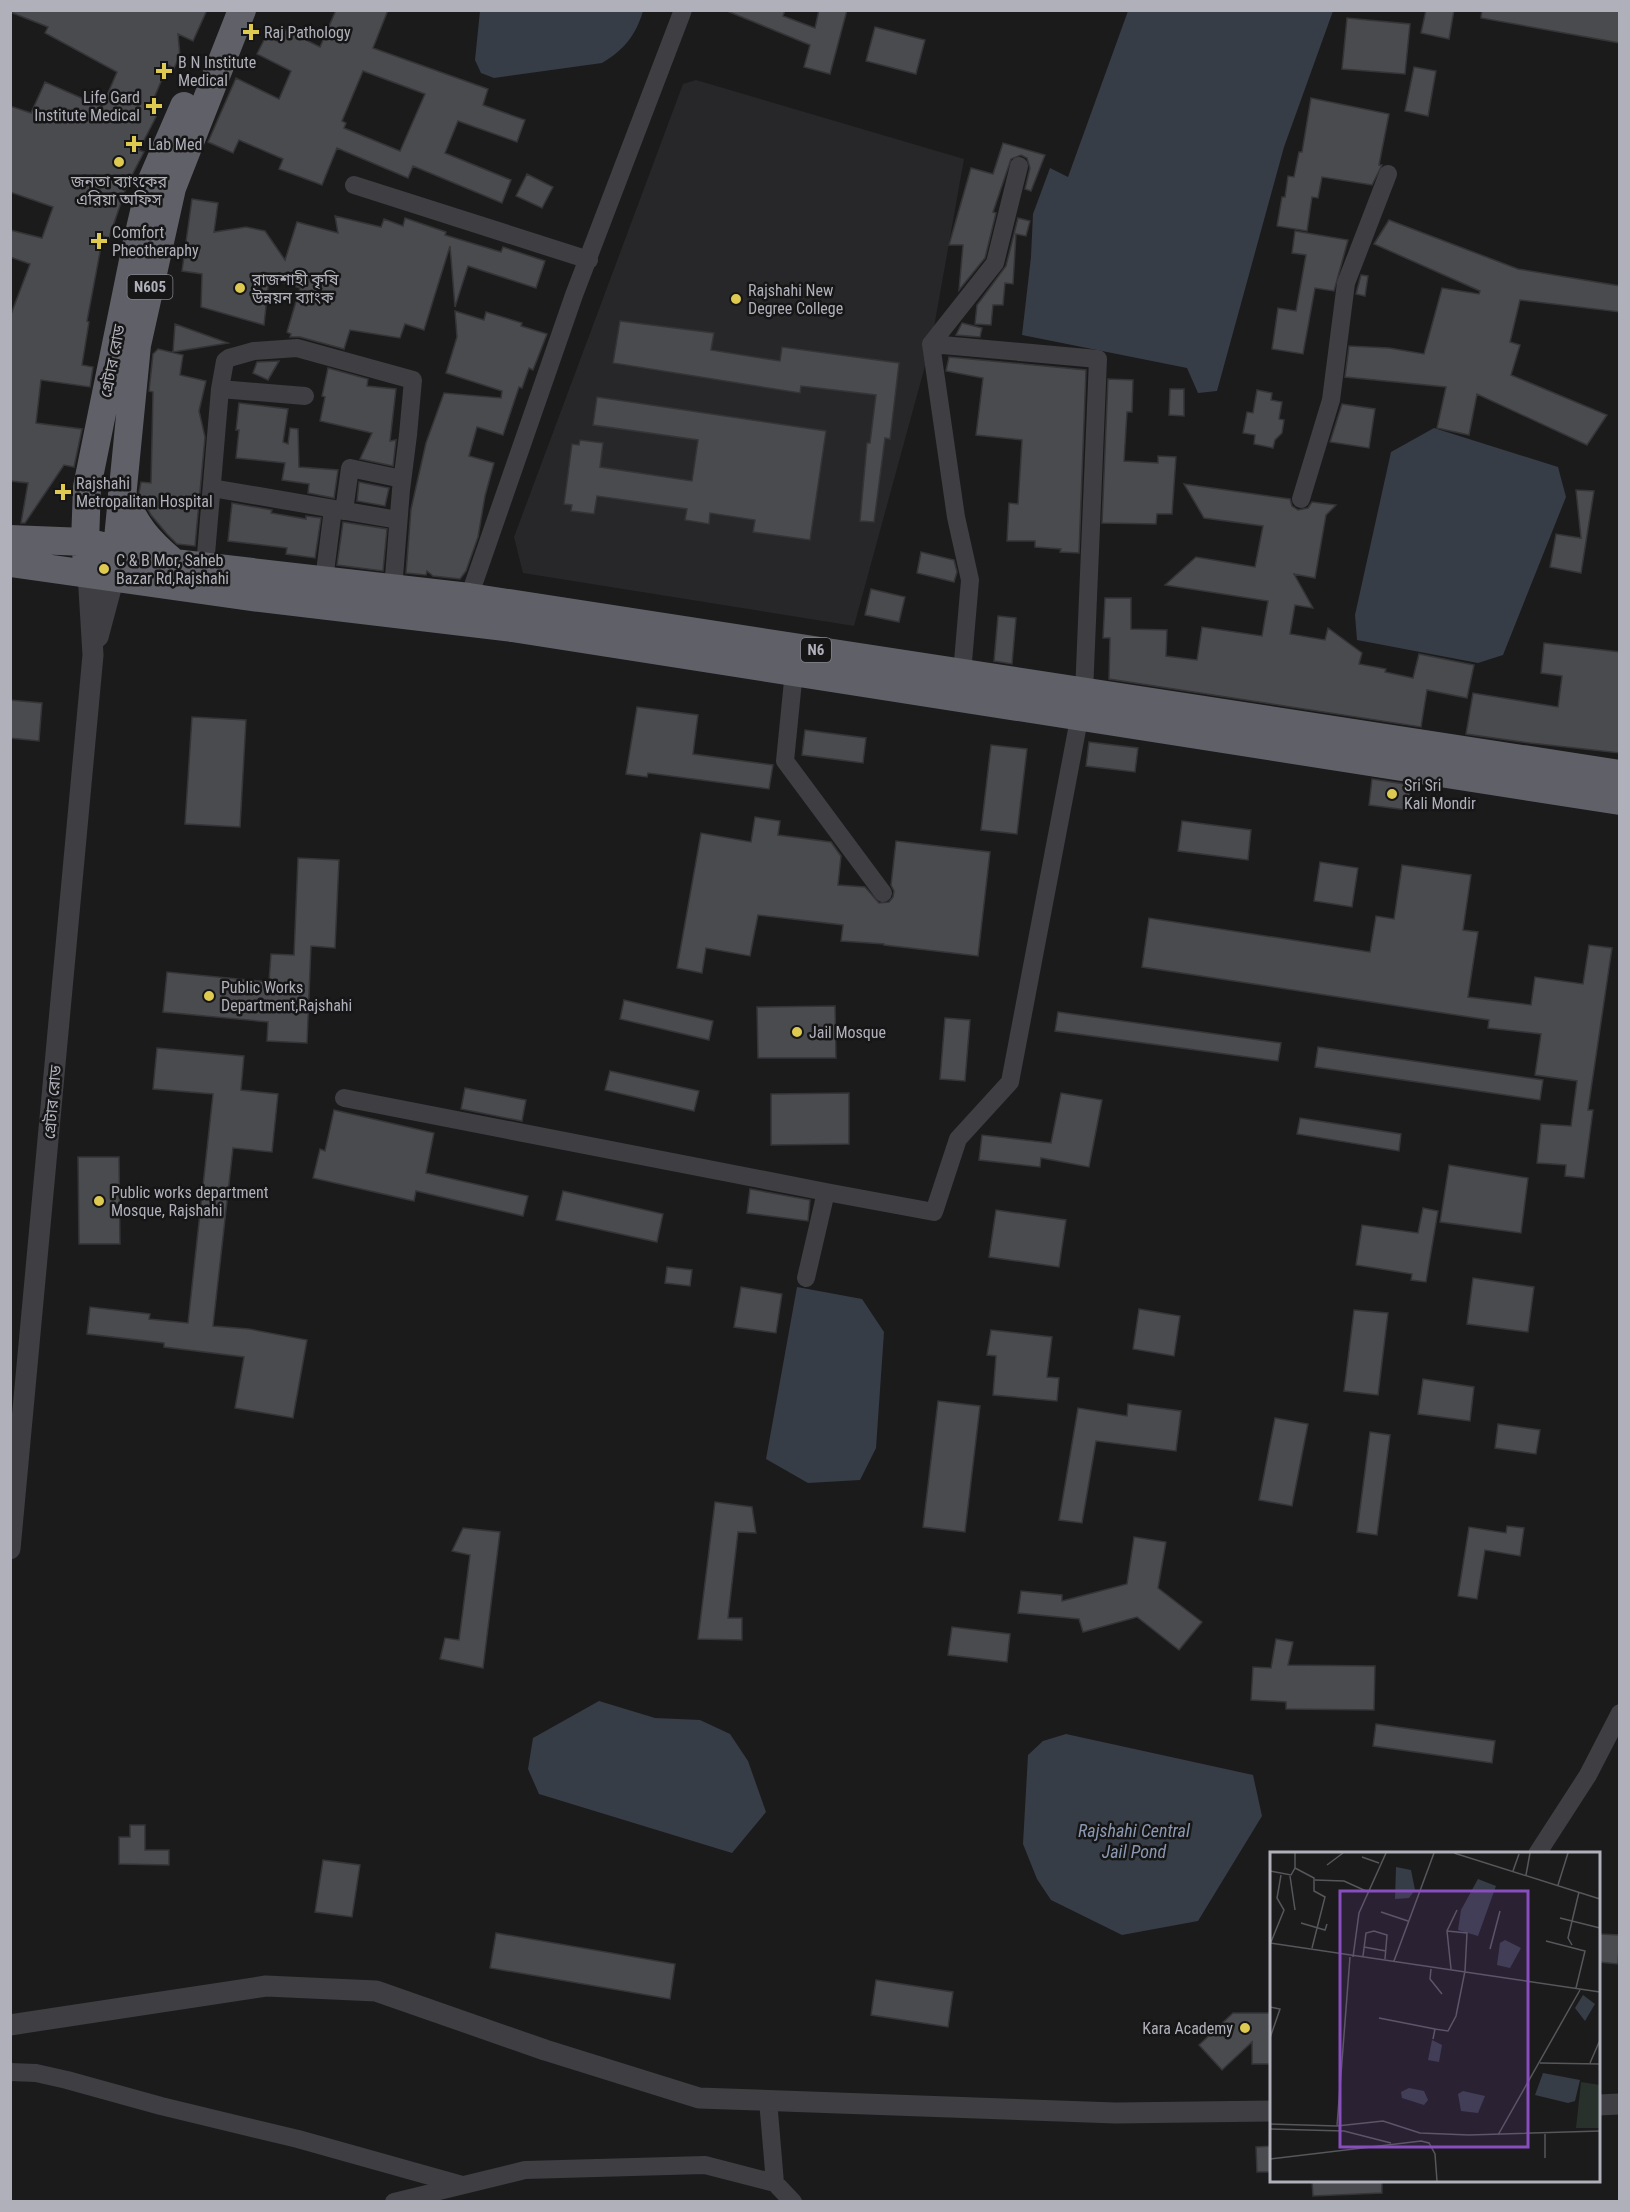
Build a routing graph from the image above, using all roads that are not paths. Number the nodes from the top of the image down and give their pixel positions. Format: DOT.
graph roads {
  1 [pos="225,10"];
  2 [pos="242,10"];
  3 [pos="683,10"];
  4 [pos="1019,166"];
  5 [pos="1388,174"];
  6 [pos="354,185"];
  7 [pos="589,260"];
  8 [pos="931,344"];
  9 [pos="220,389"];
  10 [pos="305,396"];
  11 [pos="402,479"];
  12 [pos="87,487"];
  13 [pos="212,488"];
  14 [pos="122,495"];
  15 [pos="1301,499"];
  16 [pos="338,510"];
  17 [pos="398,520"];
  18 [pos="85,542"];
  19 [pos="16,548"];
  20 [pos="174,563"];
  21 [pos="205,566"];
  22 [pos="107,567"];
  23 [pos="324,580"];
  24 [pos="393,589"];
  25 [pos="469,610"];
  26 [pos="794,671"];
  27 [pos="962,673"];
  28 [pos="1081,705"];
  29 [pos="1620,774"];
  30 [pos="1620,801"];
  31 [pos="884,892"];
  32 [pos="344,1098"];
  33 [pos="826,1192"];
  34 [pos="806,1278"];
  35 [pos="10,1549"];
  36 [pos="1620,1713"];
  37 [pos="1538,1852"];
  38 [pos="10,2025"];
  39 [pos="10,2072"];
  40 [pos="768,2100"];
  41 [pos="1620,2104"];
  42 [pos="1600,2105"];
  43 [pos="1270,2111"];
  44 [pos="776,2183"];
  45 [pos="462,2185"];
  46 [pos="394,2202"];
  47 [pos="793,2202"];
  1 -- 12 [label="highway, গ্রেটার রোড / N605"];
  2 -- 14 [label="highway, গ্রেটার রোড / N605"];
  3 -- 7 [label="street"];
  4 -- 8 [label="street"];
  5 -- 15 [label="street"];
  6 -- 7 [label="street"];
  7 -- 25 [label="street"];
  8 -- 27 [label="street"];
  8 -- 28 [label="street"];
  9 -- 10 [label="street"];
  9 -- 11 [label="street"];
  9 -- 13 [label="street"];
  11 -- 16 [label="street"];
  11 -- 17 [label="street"];
  12 -- 18 [label="highway, গ্রেটার রোড / N605"];
  12 -- 19 [label="highway"];
  13 -- 16 [label="street"];
  13 -- 21 [label="street"];
  14 -- 20 [label="highway"];
  14 -- 22 [label="highway, গ্রেটার রোড / N605"];
  16 -- 17 [label="street"];
  16 -- 23 [label="street"];
  17 -- 24 [label="street"];
  18 -- 19 [label="highway"];
  18 -- 22 [label="highway, গ্রেটার রোড / N605"];
  19 -- 22 [label="highway, N6"];
  20 -- 21 [label="highway, N6"];
  20 -- 22 [label="highway, N6"];
  21 -- 23 [label="highway, N6"];
  22 -- 25 [label="highway, N6"];
  22 -- 35 [label="street, গ্রেটার রোড"];
  23 -- 24 [label="highway, N6"];
  24 -- 25 [label="highway, N6"];
  25 -- 26 [label="highway, N6"];
  25 -- 27 [label="highway, N6"];
  26 -- 28 [label="highway, N6"];
  26 -- 31 [label="street"];
  27 -- 28 [label="highway, N6"];
  28 -- 29 [label="highway, N6"];
  28 -- 30 [label="highway, N6"];
  28 -- 33 [label="street"];
  32 -- 33 [label="street"];
  33 -- 34 [label="street"];
  36 -- 37 [label="street"];
  38 -- 40 [label="street"];
  39 -- 45 [label="street"];
  40 -- 43 [label="street"];
  40 -- 44 [label="street"];
  41 -- 42 [label="street"];
  44 -- 45 [label="street"];
  44 -- 47 [label="street"];
  45 -- 46 [label="street"];
}
